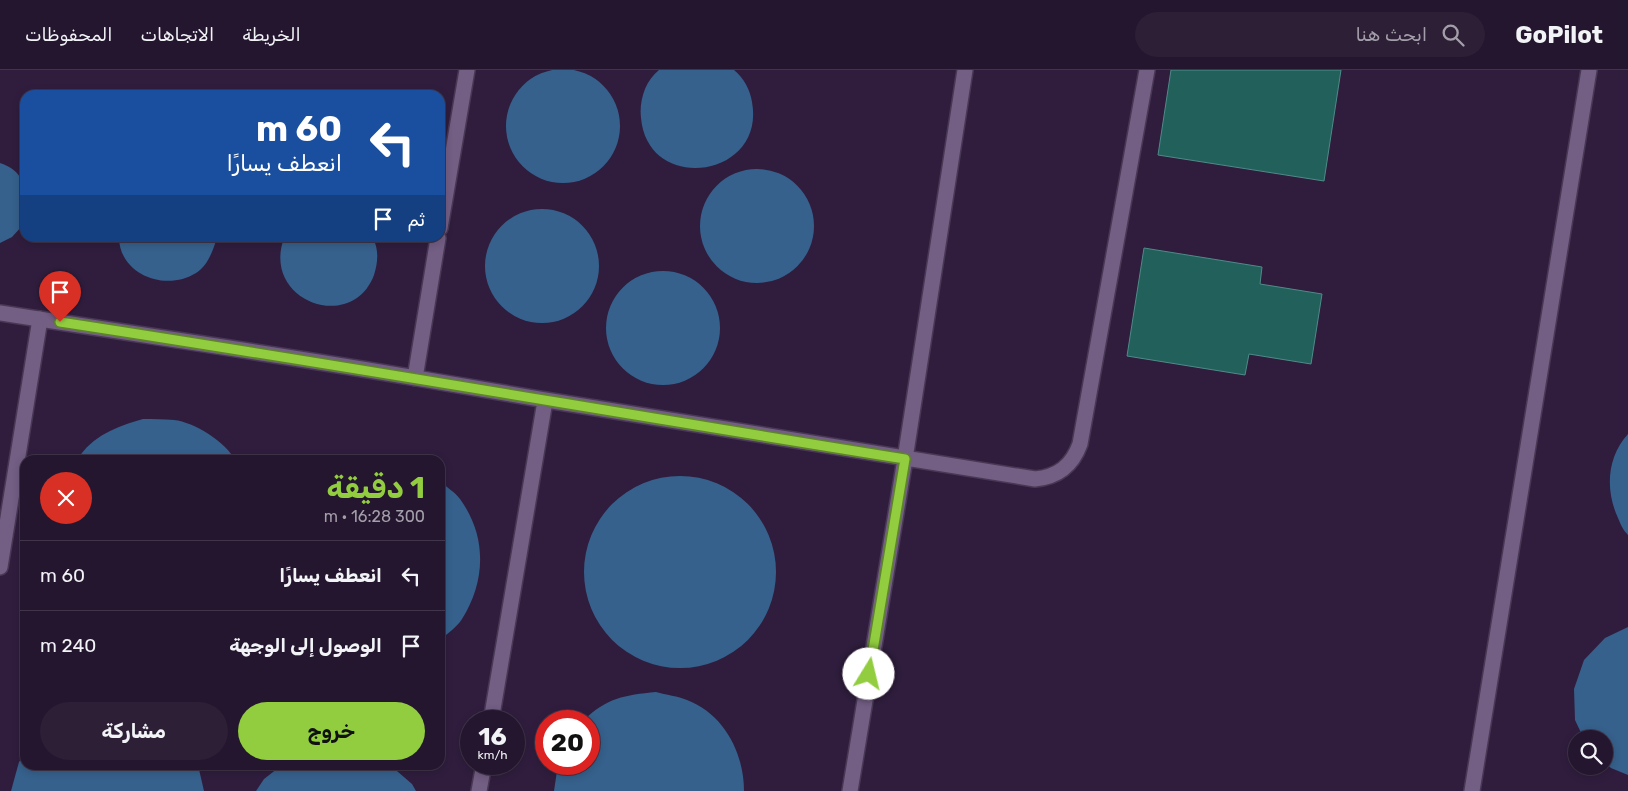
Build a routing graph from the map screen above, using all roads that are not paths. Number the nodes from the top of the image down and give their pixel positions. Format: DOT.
graph roads {
  1 [pos="466,70"];
  2 [pos="965,70"];
  3 [pos="1147,70"];
  4 [pos="1589,70"];
  5 [pos="445,198"];
  6 [pos="437,242"];
  7 [pos="0,313"];
  8 [pos="40,319"];
  9 [pos="415,378"];
  10 [pos="545,401"];
  11 [pos="905,459"];
  12 [pos="0,567"];
  13 [pos="493,710"];
  14 [pos="482,775"];
  15 [pos="479,791"];
  16 [pos="850,791"];
  17 [pos="1472,791"];
  1 -- 5 [label="lane"];
  2 -- 11 [label="lane"];
  3 -- 11 [label="lane"];
  4 -- 17 [label="lane"];
  6 -- 9 [label="lane"];
  7 -- 8 [label="lane"];
  8 -- 9 [label="lane"];
  8 -- 12 [label="lane"];
  9 -- 10 [label="lane"];
  10 -- 11 [label="lane"];
  10 -- 13 [label="lane"];
  11 -- 16 [label="lane"];
  14 -- 15 [label="lane"];
}
